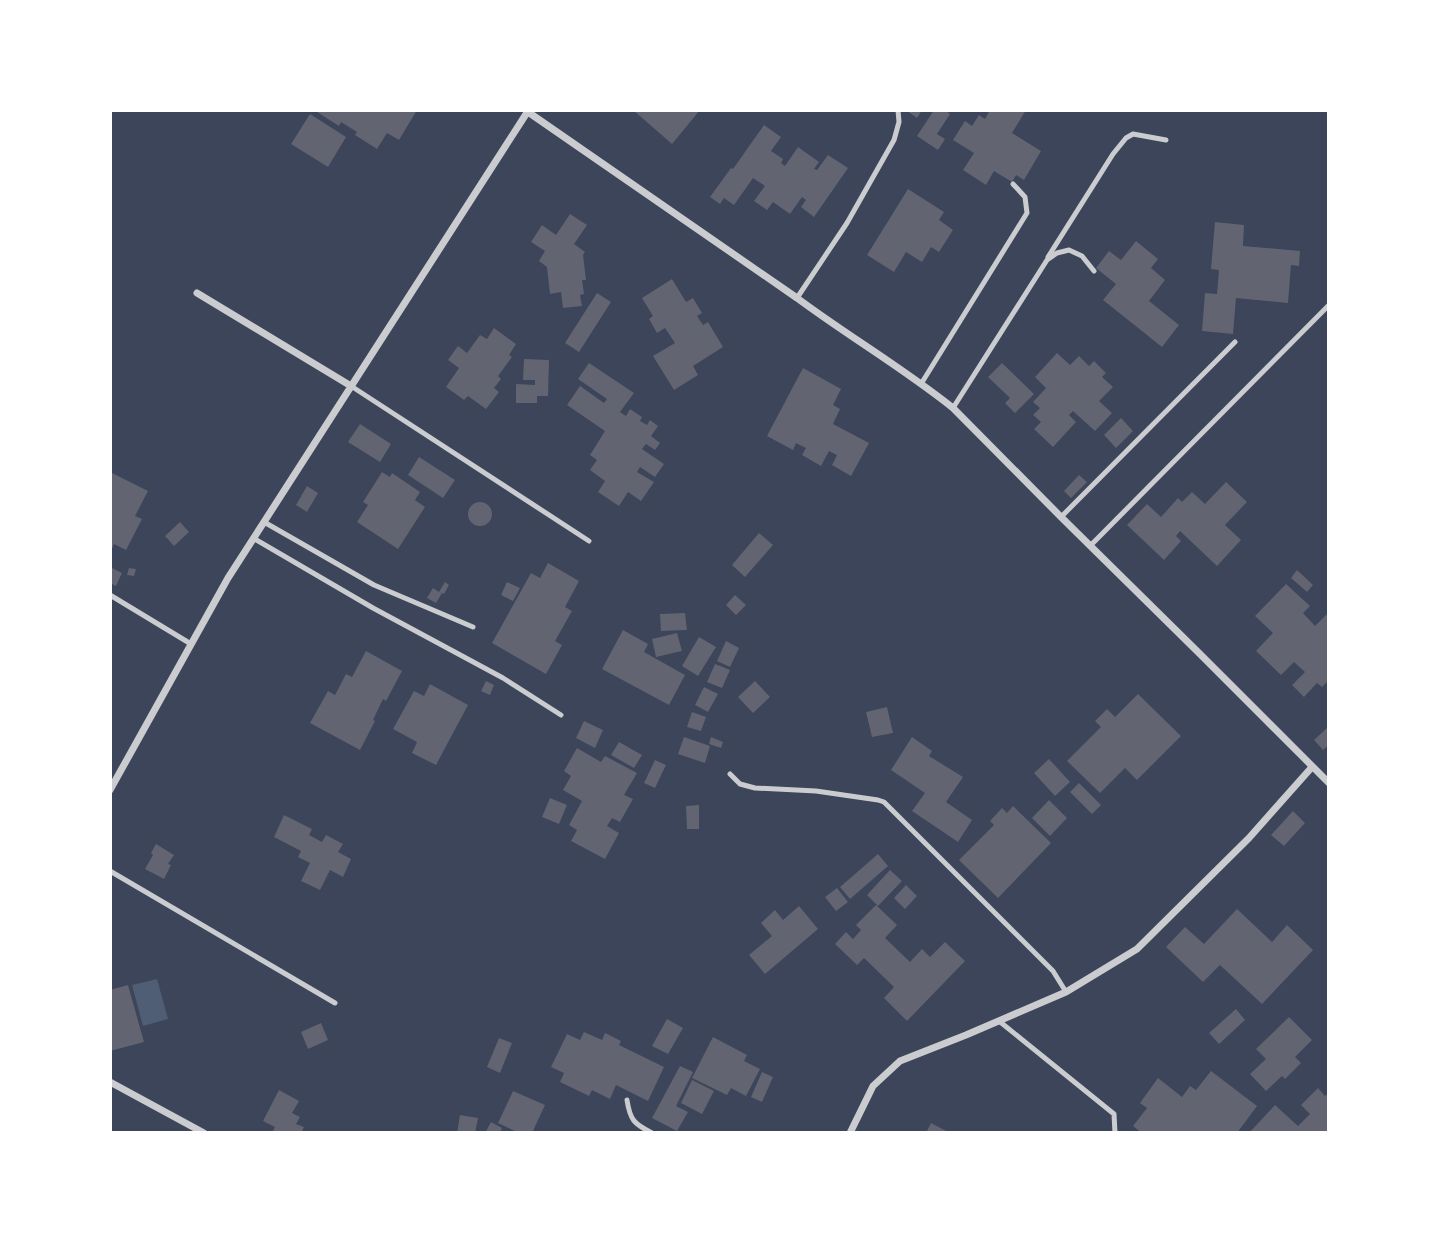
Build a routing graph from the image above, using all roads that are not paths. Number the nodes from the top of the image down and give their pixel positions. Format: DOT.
graph roads {
  1 [pos="898,110"];
  2 [pos="528,111"];
  3 [pos="1166,140"];
  4 [pos="1013,184"];
  5 [pos="1047,260"];
  6 [pos="1094,271"];
  7 [pos="197,293"];
  8 [pos="797,298"];
  9 [pos="1329,305"];
  10 [pos="1235,342"];
  11 [pos="921,384"];
  12 [pos="351,386"];
  13 [pos="953,408"];
  14 [pos="1061,517"];
  15 [pos="264,522"];
  16 [pos="253,538"];
  17 [pos="589,541"];
  18 [pos="1090,546"];
  19 [pos="110,595"];
  20 [pos="473,627"];
  21 [pos="191,644"];
  22 [pos="561,715"];
  23 [pos="1312,767"];
  24 [pos="730,774"];
  25 [pos="1328,782"];
  26 [pos="110,790"];
  27 [pos="110,872"];
  28 [pos="1066,992"];
  29 [pos="335,1003"];
  30 [pos="999,1021"];
  31 [pos="110,1082"];
  32 [pos="627,1100"];
  33 [pos="204,1133"];
  34 [pos="652,1133"];
  35 [pos="850,1133"];
  36 [pos="1115,1133"];
  1 -- 8 [label="lane"];
  2 -- 8 [label="street"];
  2 -- 12 [label="street"];
  3 -- 5 [label="lane"];
  4 -- 11 [label="lane"];
  5 -- 6 [label="lane"];
  5 -- 13 [label="lane"];
  7 -- 12 [label="street"];
  8 -- 11 [label="street"];
  9 -- 18 [label="lane"];
  10 -- 14 [label="lane"];
  11 -- 13 [label="street"];
  12 -- 15 [label="street"];
  12 -- 17 [label="lane"];
  13 -- 14 [label="street"];
  14 -- 18 [label="street"];
  15 -- 16 [label="street"];
  15 -- 20 [label="lane"];
  16 -- 21 [label="street"];
  16 -- 22 [label="lane"];
  18 -- 23 [label="street"];
  19 -- 21 [label="lane"];
  21 -- 26 [label="street"];
  23 -- 25 [label="street"];
  23 -- 28 [label="street"];
  24 -- 28 [label="lane"];
  27 -- 29 [label="lane"];
  28 -- 30 [label="street"];
  30 -- 35 [label="street"];
  30 -- 36 [label="lane"];
  31 -- 33 [label="street"];
  32 -- 34 [label="lane"];
}
